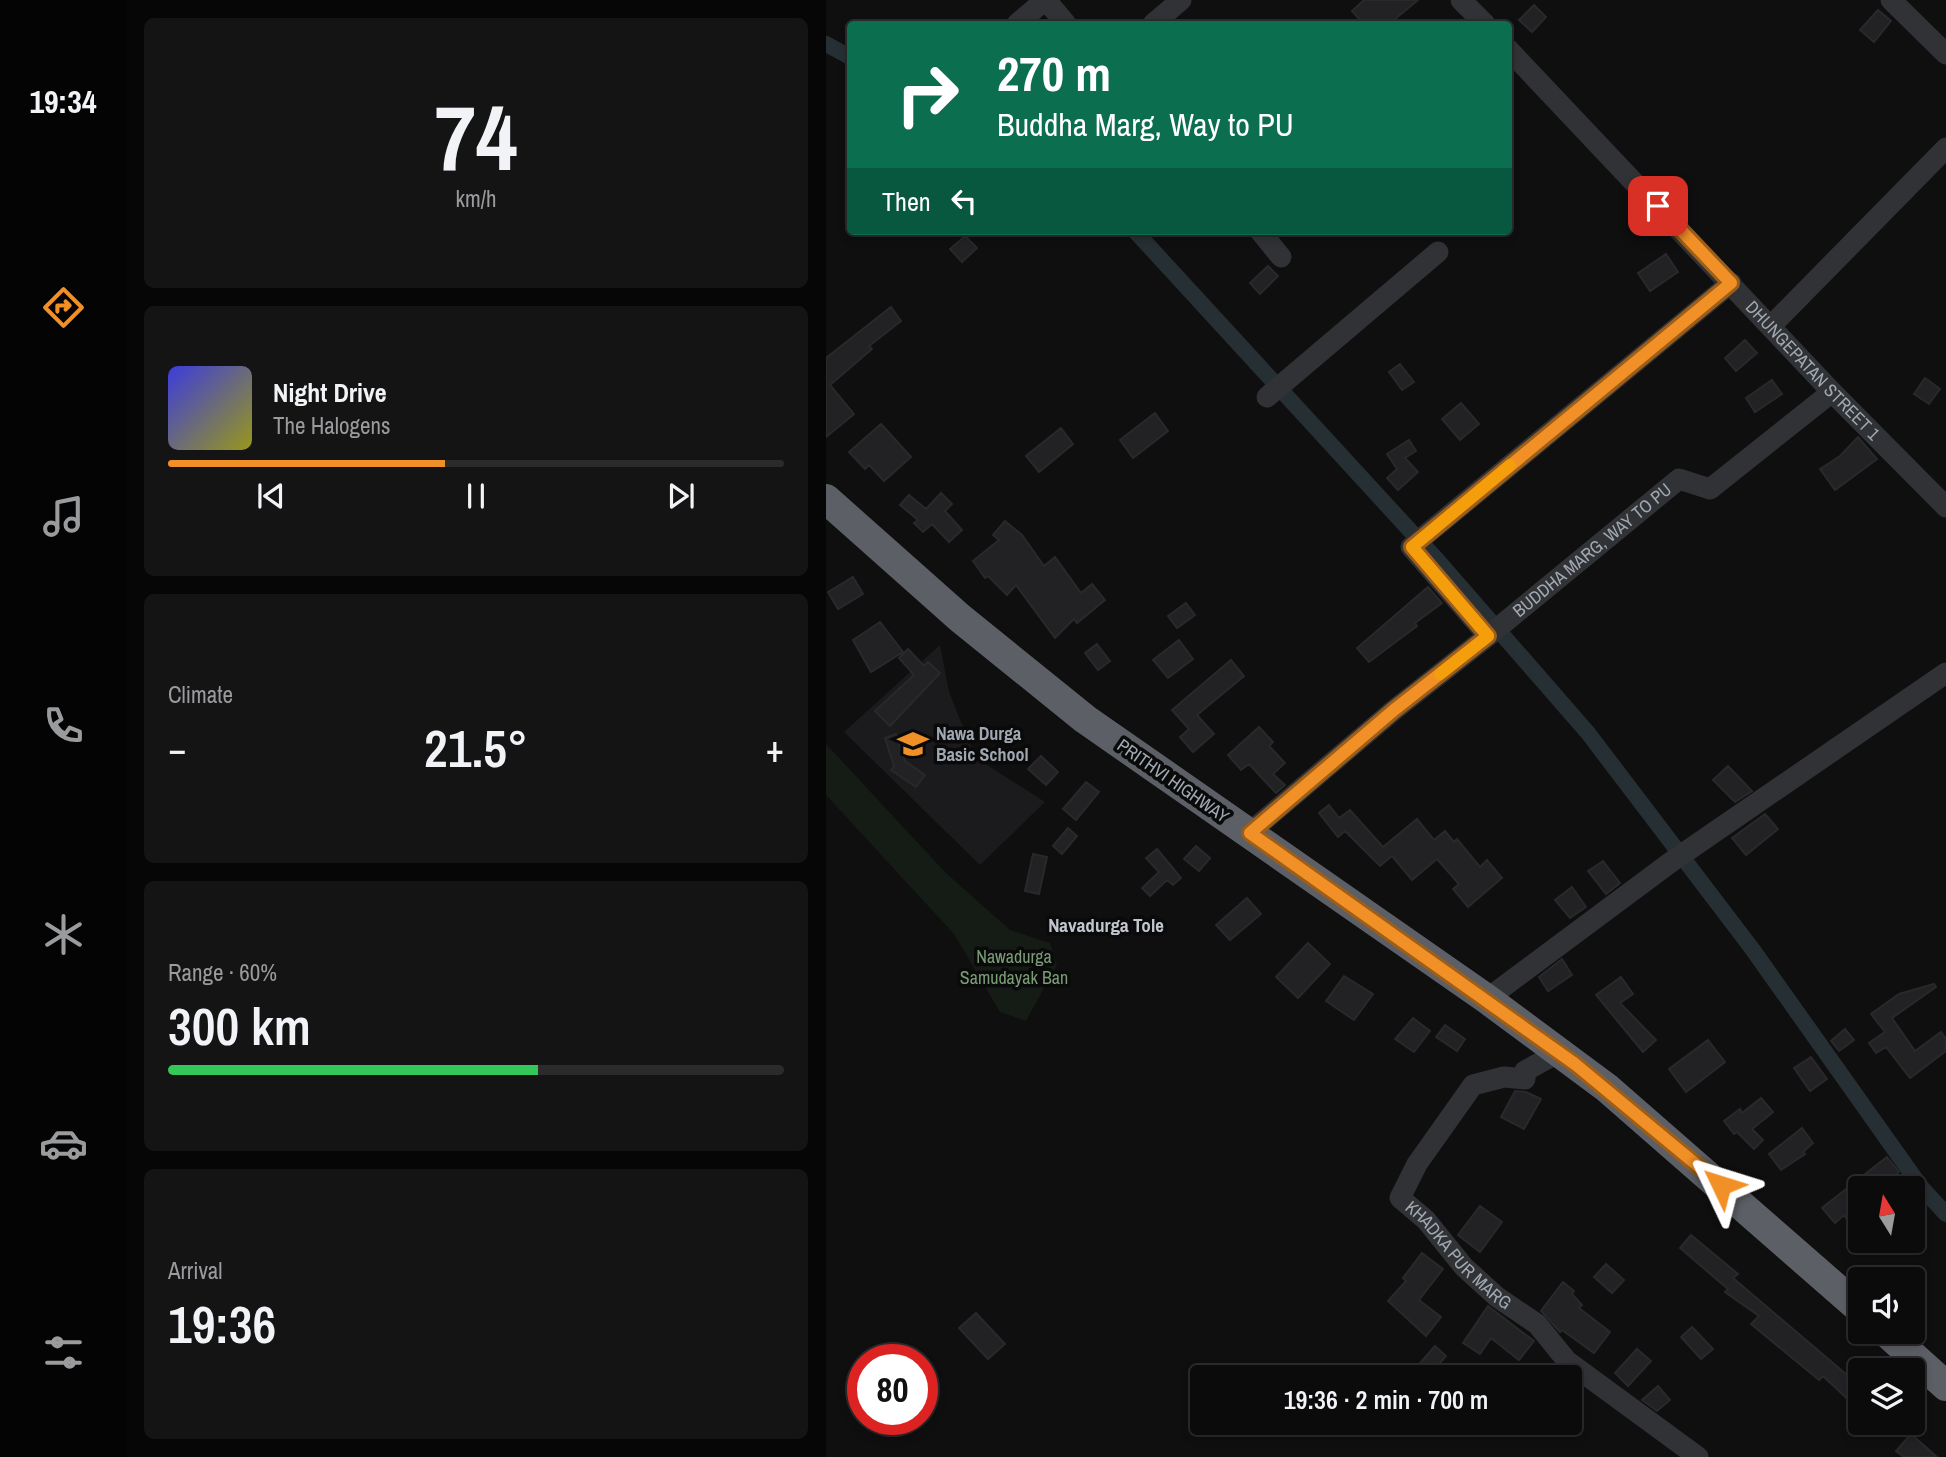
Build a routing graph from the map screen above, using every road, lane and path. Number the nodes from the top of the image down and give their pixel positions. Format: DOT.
graph roads {
  1 [pos="1046,0"];
  2 [pos="1181,0"];
  3 [pos="1461,0"];
  4 [pos="1891,0"];
  5 [pos="1021,21"];
  6 [pos="1064,21"];
  7 [pos="1156,21"];
  8 [pos="1482,21"];
  9 [pos="1512,53"];
  10 [pos="1946,54"];
  11 [pos="1946,148"];
  12 [pos="1263,235"];
  13 [pos="1438,252"];
  14 [pos="1281,257"];
  15 [pos="1731,283"];
  16 [pos="1771,326"];
  17 [pos="1832,393"];
  18 [pos="1267,397"];
  19 [pos="826,499"];
  20 [pos="1946,507"];
  21 [pos="1488,636"];
  22 [pos="1946,673"];
  23 [pos="1250,833"];
  24 [pos="1487,999"];
  25 [pos="1559,1052"];
  26 [pos="1848,1298"];
  27 [pos="1899,1344"];
  28 [pos="1946,1386"];
  29 [pos="1698,1457"];
  1 -- 5 [label="street"];
  1 -- 6 [label="street"];
  2 -- 7 [label="street"];
  3 -- 8 [label="street"];
  4 -- 10 [label="street"];
  9 -- 15 [label="street, DHUNGEPATAN STREET 1"];
  11 -- 16 [label="street"];
  12 -- 14 [label="street"];
  13 -- 18 [label="street"];
  15 -- 16 [label="street, DHUNGEPATAN STREET 1"];
  15 -- 21 [label="street"];
  16 -- 17 [label="street, DHUNGEPATAN STREET 1"];
  17 -- 20 [label="street, DHUNGEPATAN STREET 1"];
  17 -- 21 [label="street, BUDDHA MARG, WAY TO PU"];
  19 -- 23 [label="highway, PRITHVI HIGHWAY"];
  21 -- 23 [label="street, BUDDHA MARG, WAY TO PU"];
  22 -- 24 [label="street"];
  23 -- 24 [label="highway, PRITHVI HIGHWAY"];
  24 -- 25 [label="highway, PRITHVI HIGHWAY"];
  25 -- 26 [label="highway, PRITHVI HIGHWAY"];
  25 -- 29 [label="street, KHADKA PUR MARG"];
  27 -- 28 [label="highway"];
}
